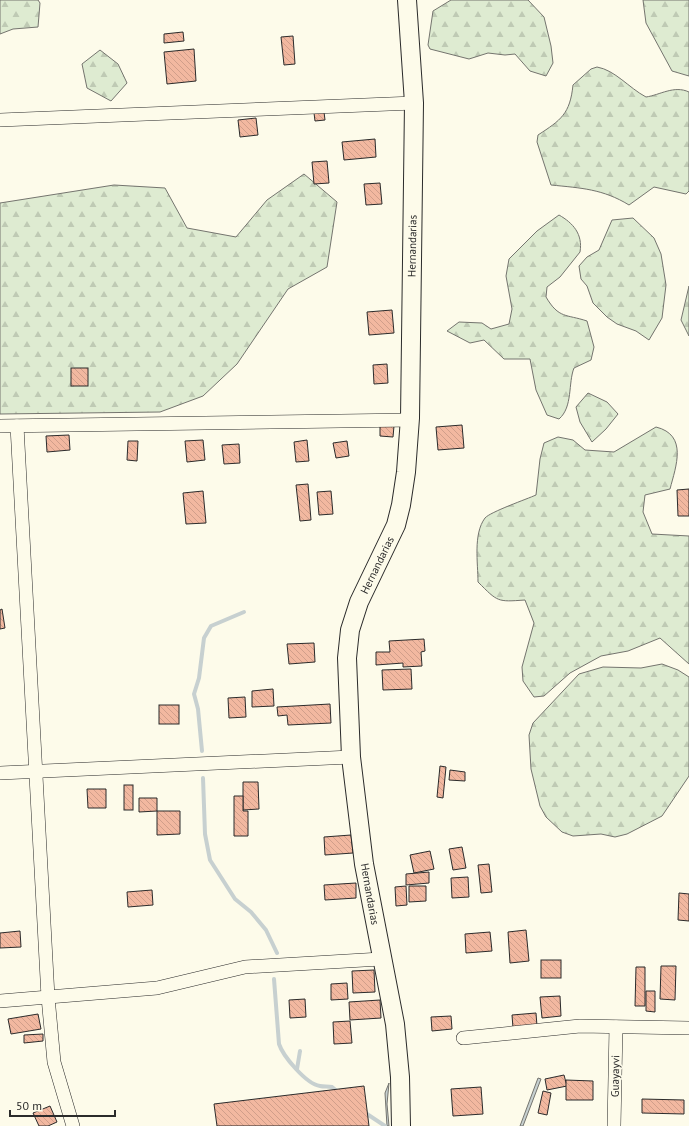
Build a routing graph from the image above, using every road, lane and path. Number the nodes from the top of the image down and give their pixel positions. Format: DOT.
graph roads {
  1 [pos="407,0"];
  2 [pos="414,103"];
  3 [pos="0,120"];
  4 [pos="410,420"];
  5 [pos="0,426"];
  6 [pos="17,426"];
  7 [pos="351,757"];
  8 [pos="35,771"];
  9 [pos="0,773"];
  10 [pos="381,959"];
  11 [pos="48,997"];
  12 [pos="0,1001"];
  13 [pos="616,1027"];
  14 [pos="689,1028"];
  15 [pos="463,1038"];
  16 [pos="73,1126"];
  17 [pos="402,1126"];
  18 [pos="614,1126"];
  1 -- 2 [label="street, Hernandarias"];
  2 -- 3 [label="street"];
  2 -- 4 [label="street, Hernandarias"];
  4 -- 6 [label="street"];
  4 -- 7 [label="street, Hernandarias"];
  5 -- 6 [label="street"];
  6 -- 8 [label="street"];
  7 -- 8 [label="street"];
  7 -- 10 [label="street, Hernandarias"];
  8 -- 9 [label="street"];
  8 -- 11 [label="street"];
  10 -- 11 [label="street"];
  10 -- 17 [label="street, Hernandarias"];
  11 -- 12 [label="street"];
  11 -- 16 [label="street"];
  13 -- 14 [label="street"];
  13 -- 15 [label="street"];
  13 -- 18 [label="street, Guayayvi"];
}
